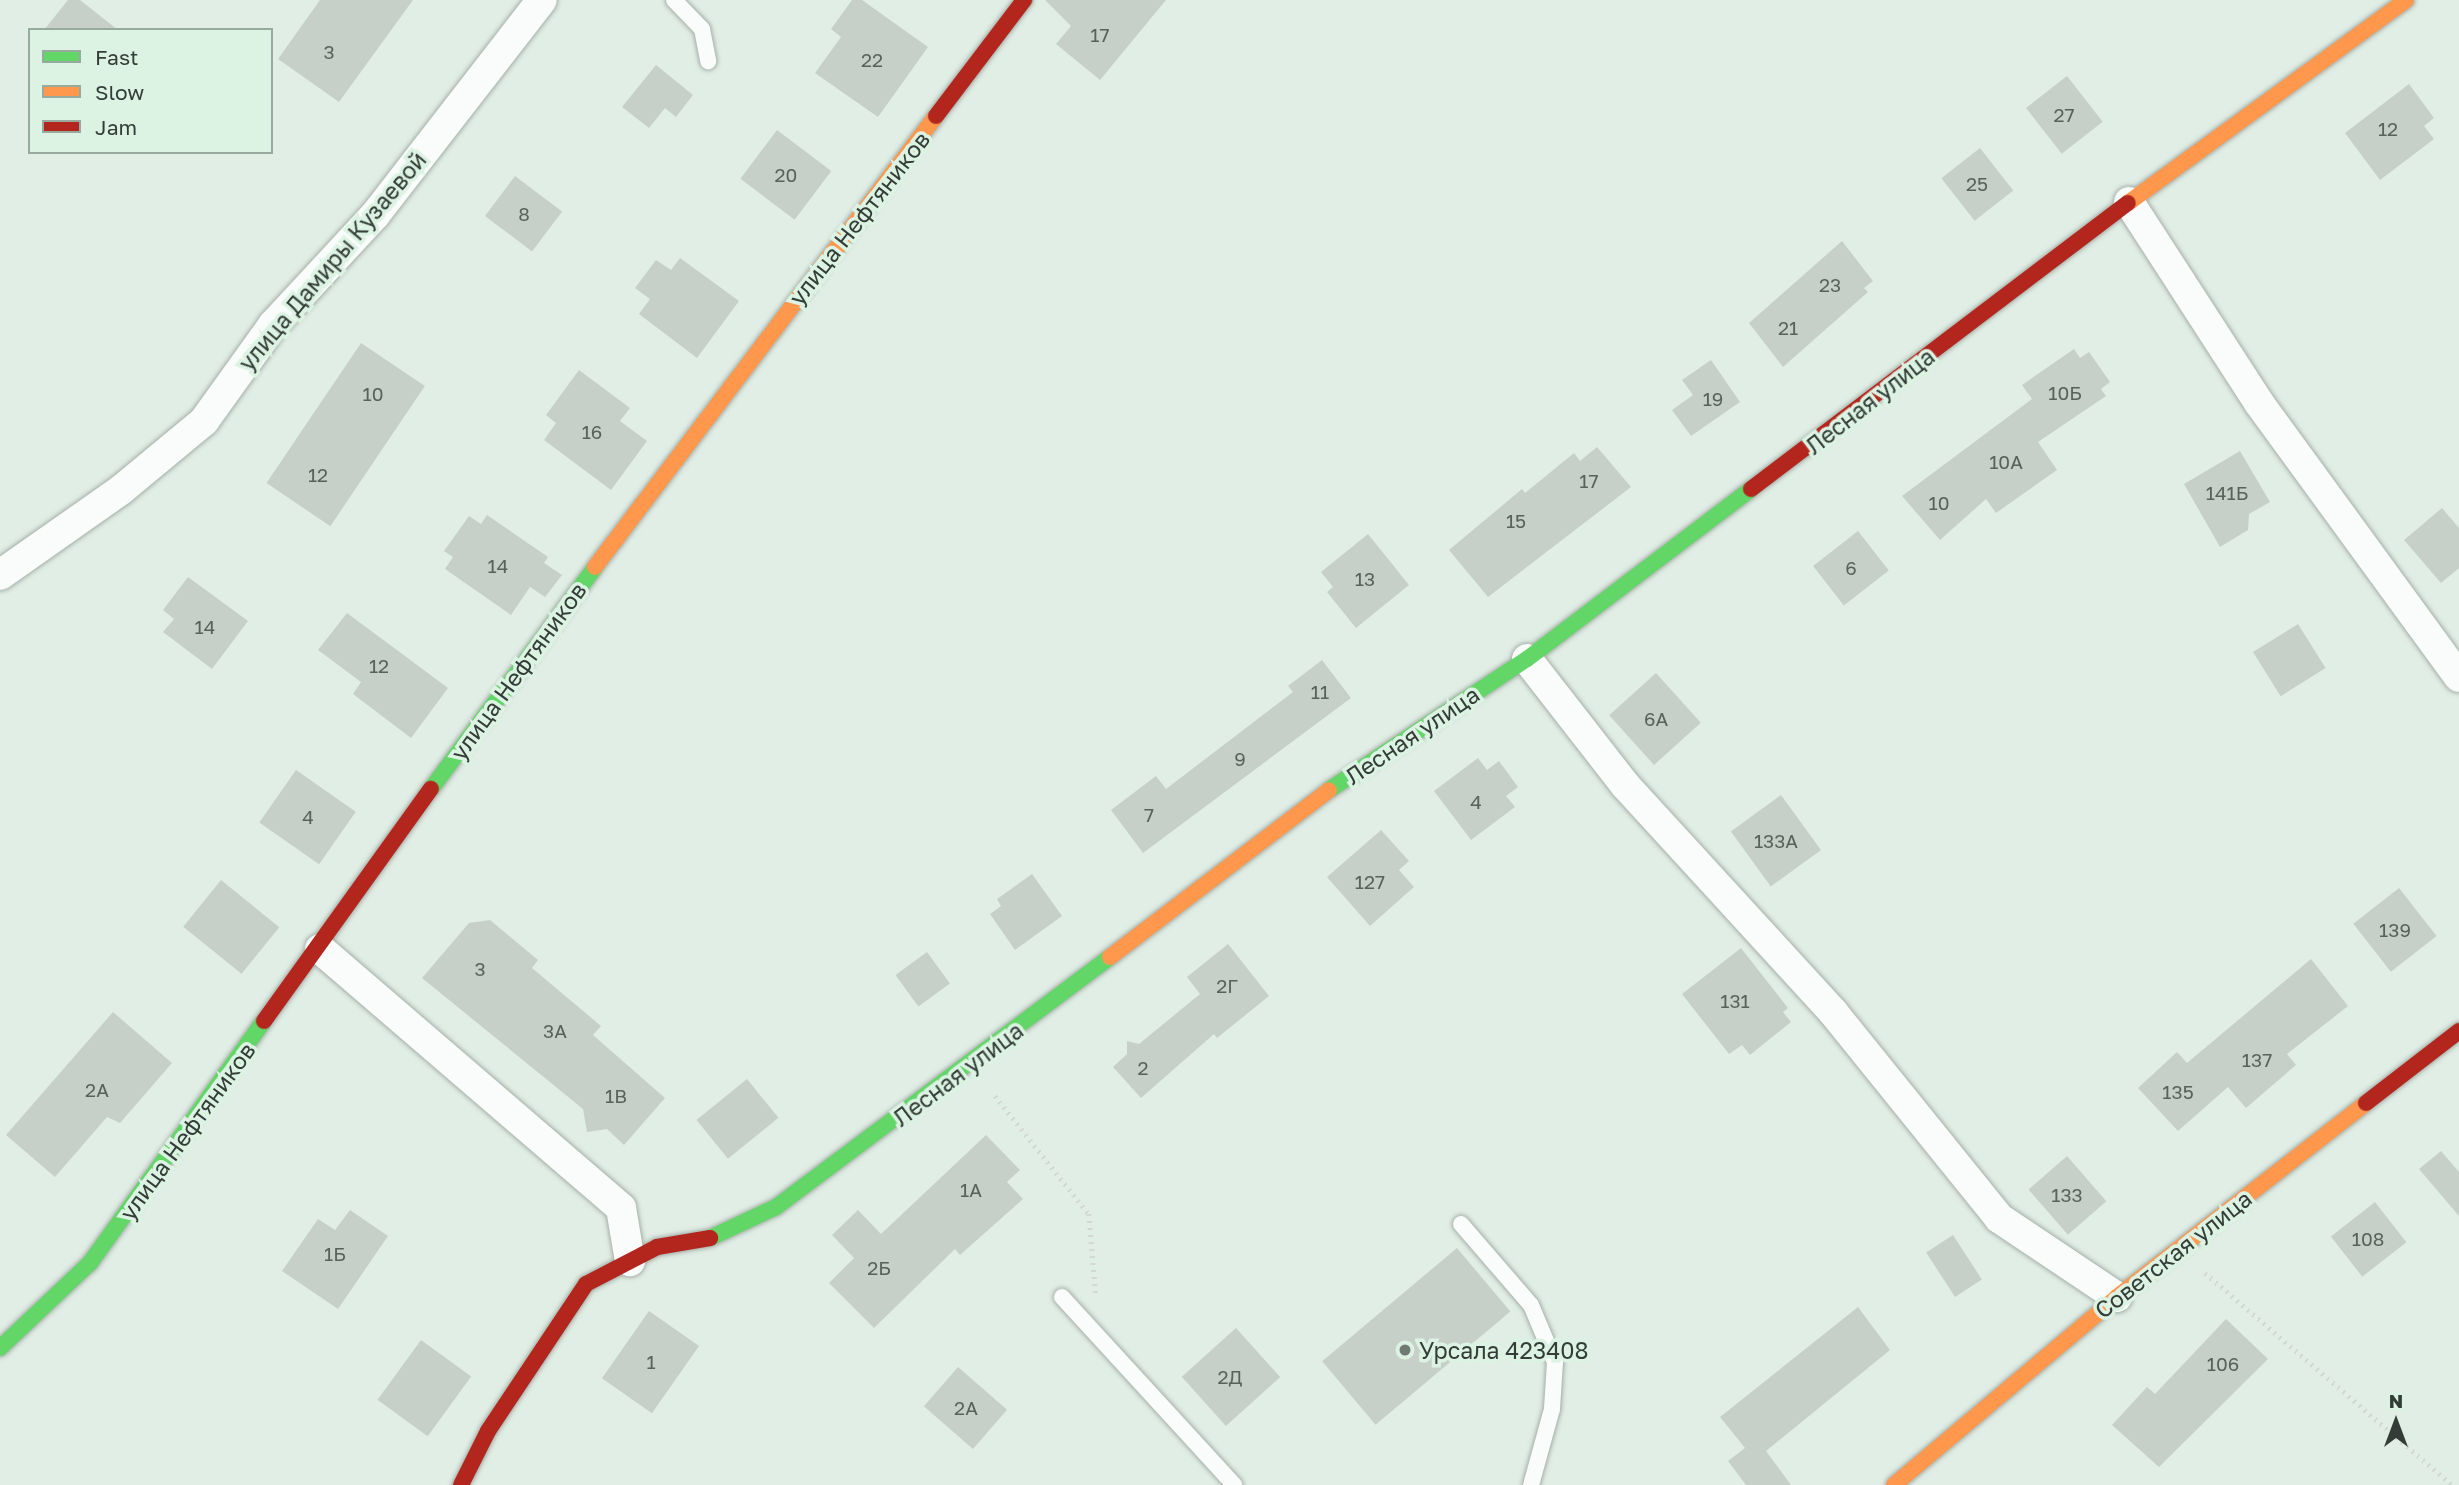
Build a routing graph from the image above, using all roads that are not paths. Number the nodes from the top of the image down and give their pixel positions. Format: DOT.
graph roads {
  1 [pos="542,0"];
  2 [pos="674,0"];
  3 [pos="1024,0"];
  4 [pos="2406,0"];
  5 [pos="708,61"];
  6 [pos="2129,201"];
  7 [pos="0,575"];
  8 [pos="1527,659"];
  9 [pos="2459,677"];
  10 [pos="320,948"];
  11 [pos="2459,1031"];
  12 [pos="1461,1224"];
  13 [pos="631,1261"];
  14 [pos="1062,1297"];
  15 [pos="2117,1297"];
  16 [pos="6,1344"];
  17 [pos="461,1485"];
  18 [pos="1234,1485"];
  19 [pos="1531,1485"];
  20 [pos="1894,1485"];
  1 -- 7 [label="street, улица Дамиры Кузаевой"];
  2 -- 5 [label="lane"];
  3 -- 10 [label="street, улица Нефтяников"];
  4 -- 6 [label="street, Лесная улица"];
  6 -- 8 [label="street, Лесная улица"];
  6 -- 9 [label="street"];
  8 -- 13 [label="street, Лесная улица"];
  8 -- 15 [label="street"];
  10 -- 13 [label="street"];
  10 -- 16 [label="street, улица Нефтяников"];
  11 -- 15 [label="street, Советская улица"];
  12 -- 19 [label="lane"];
  13 -- 17 [label="street, Лесная улица"];
  14 -- 18 [label="lane"];
  15 -- 20 [label="street, Советская улица"];
}
